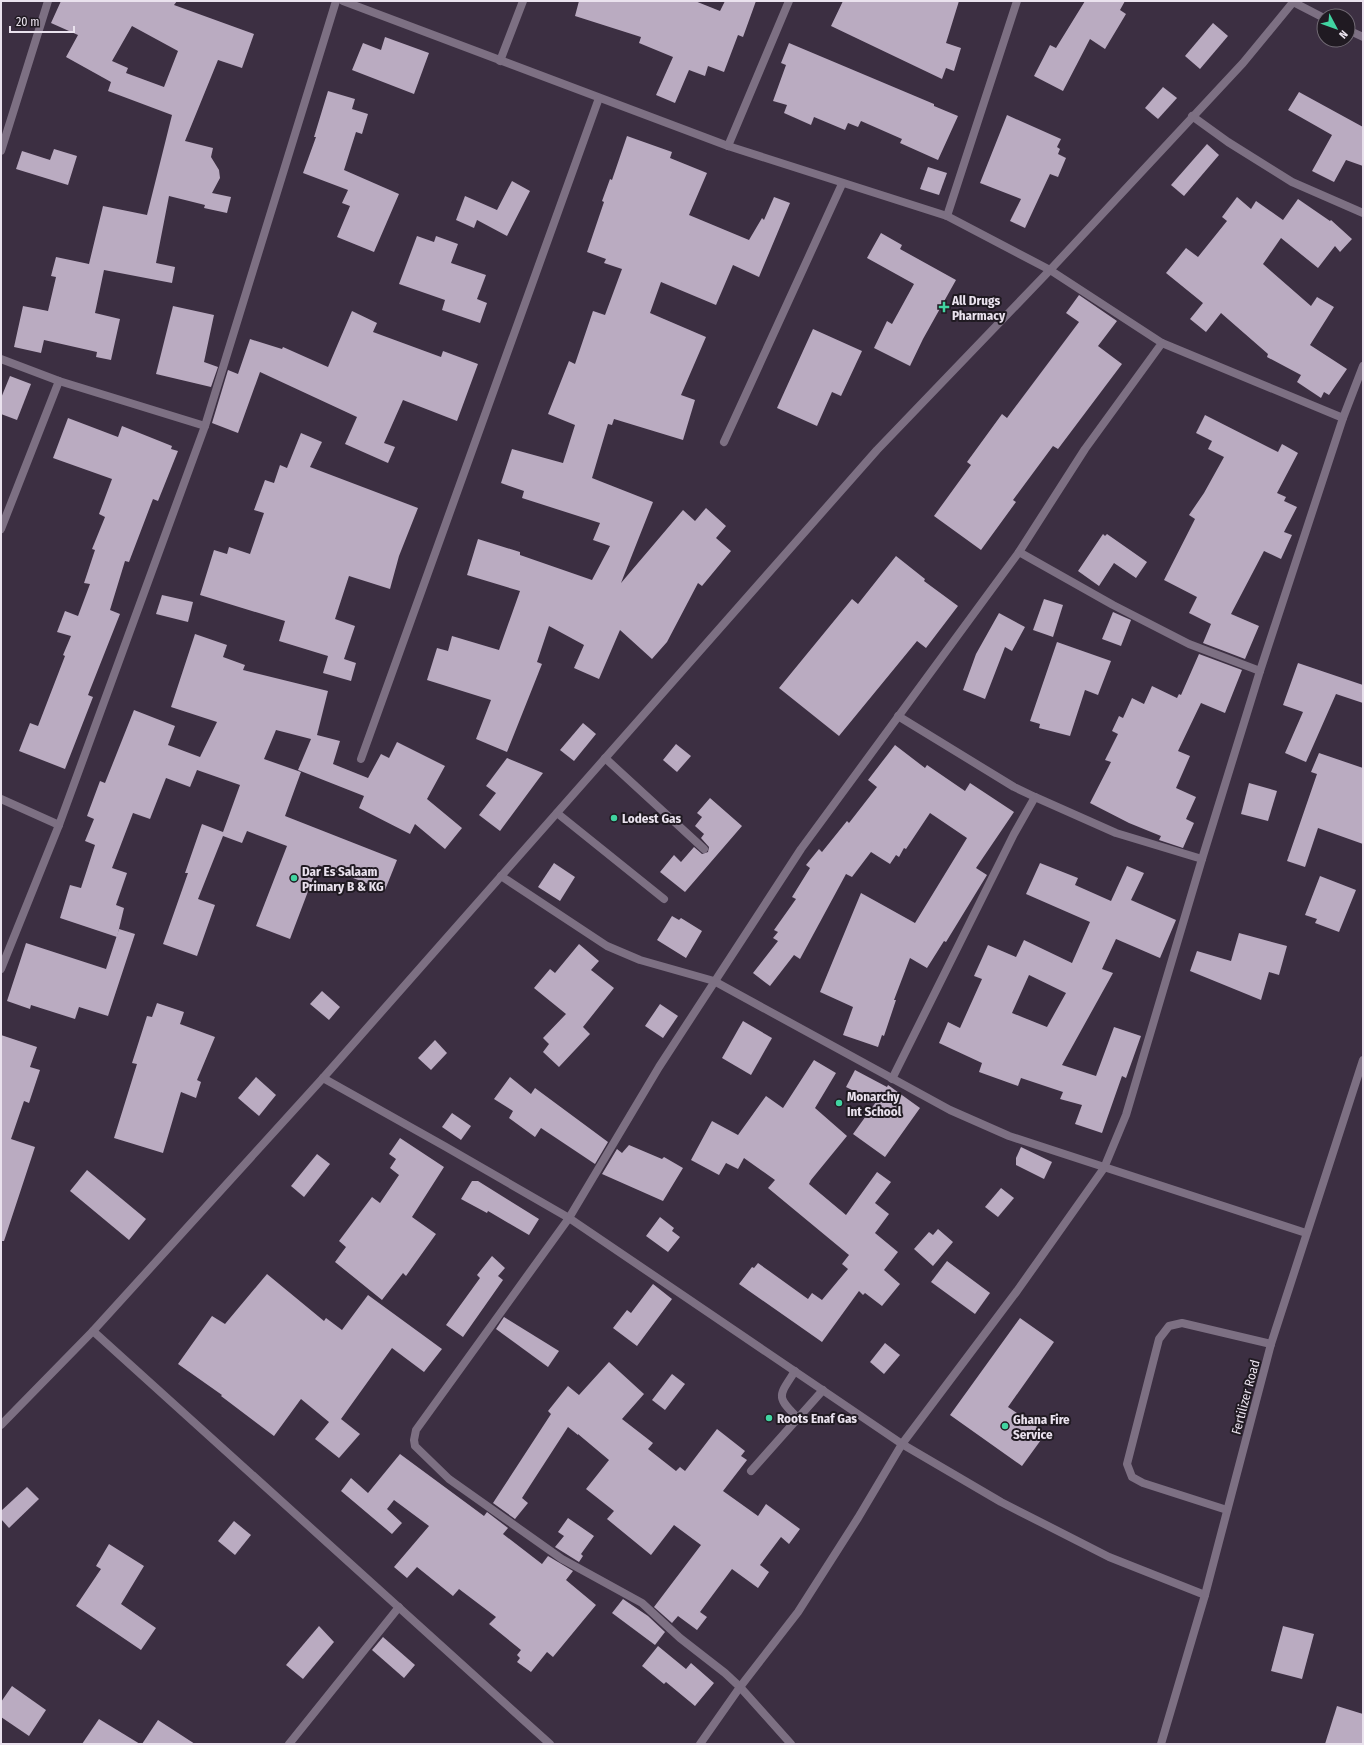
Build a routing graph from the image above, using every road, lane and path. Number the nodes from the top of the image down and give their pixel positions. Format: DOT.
graph roads {
  1 [pos="48,1"];
  2 [pos="336,1"];
  3 [pos="343,1"];
  4 [pos="524,1"];
  5 [pos="789,1"];
  6 [pos="1018,1"];
  7 [pos="1294,2"];
  8 [pos="1316,14"];
  9 [pos="500,61"];
  10 [pos="600,98"];
  11 [pos="1192,116"];
  12 [pos="728,146"];
  13 [pos="1,151"];
  14 [pos="842,184"];
  15 [pos="1363,213"];
  16 [pos="947,216"];
  17 [pos="1050,270"];
  18 [pos="1162,343"];
  19 [pos="1,359"];
  20 [pos="1363,366"];
  21 [pos="59,381"];
  22 [pos="1343,418"];
  23 [pos="205,426"];
  24 [pos="724,442"];
  25 [pos="1,529"];
  26 [pos="1019,552"];
  27 [pos="1260,671"];
  28 [pos="898,716"];
  29 [pos="605,758"];
  30 [pos="361,759"];
  31 [pos="1035,797"];
  32 [pos="1,799"];
  33 [pos="557,813"];
  34 [pos="59,825"];
  35 [pos="704,849"];
  36 [pos="1202,859"];
  37 [pos="501,876"];
  38 [pos="664,900"];
  39 [pos="1,969"];
  40 [pos="714,981"];
  41 [pos="1363,1060"];
  42 [pos="323,1078"];
  43 [pos="892,1079"];
  44 [pos="1104,1168"];
  45 [pos="569,1218"];
  46 [pos="1306,1233"];
  47 [pos="93,1331"];
  48 [pos="1271,1344"];
  49 [pos="795,1371"];
  50 [pos="823,1390"];
  51 [pos="798,1418"];
  52 [pos="1,1425"];
  53 [pos="902,1444"];
  54 [pos="750,1471"];
  55 [pos="1228,1510"];
  56 [pos="1205,1595"];
  57 [pos="399,1607"];
  58 [pos="740,1687"];
  59 [pos="288,1744"];
  60 [pos="550,1744"];
  61 [pos="700,1744"];
  62 [pos="792,1744"];
  63 [pos="1161,1744"];
  1 -- 13 [label="street"];
  2 -- 23 [label="street"];
  3 -- 9 [label="street"];
  4 -- 9 [label="street"];
  5 -- 12 [label="street"];
  6 -- 16 [label="street"];
  7 -- 8 [label="street"];
  7 -- 11 [label="street"];
  9 -- 10 [label="street"];
  10 -- 12 [label="street"];
  10 -- 30 [label="street"];
  11 -- 15 [label="street"];
  11 -- 17 [label="street"];
  12 -- 14 [label="street"];
  14 -- 16 [label="street"];
  14 -- 24 [label="street"];
  16 -- 17 [label="street"];
  17 -- 18 [label="street"];
  17 -- 29 [label="street"];
  18 -- 22 [label="street"];
  18 -- 26 [label="street"];
  19 -- 21 [label="street"];
  20 -- 22 [label="street"];
  21 -- 23 [label="street"];
  21 -- 25 [label="street"];
  22 -- 27 [label="street"];
  23 -- 34 [label="street"];
  26 -- 27 [label="street"];
  26 -- 28 [label="street"];
  27 -- 36 [label="street"];
  28 -- 31 [label="street"];
  28 -- 40 [label="street"];
  29 -- 33 [label="street"];
  29 -- 35 [label="street"];
  31 -- 36 [label="street"];
  31 -- 43 [label="street"];
  32 -- 34 [label="street"];
  33 -- 37 [label="street"];
  33 -- 38 [label="street"];
  34 -- 39 [label="street"];
  36 -- 44 [label="street"];
  37 -- 40 [label="street"];
  37 -- 42 [label="street"];
  40 -- 43 [label="street"];
  40 -- 45 [label="street"];
  41 -- 46 [label="street, Fertilizer Road"];
  42 -- 45 [label="street"];
  42 -- 47 [label="street"];
  43 -- 44 [label="street"];
  44 -- 46 [label="street"];
  44 -- 53 [label="street"];
  45 -- 49 [label="street"];
  45 -- 58 [label="street"];
  46 -- 48 [label="street, Fertilizer Road"];
  47 -- 52 [label="street"];
  47 -- 57 [label="street"];
  48 -- 55 [label="street, Fertilizer Road"];
  48 -- 55 [label="street"];
  49 -- 50 [label="street"];
  49 -- 51 [label="street"];
  50 -- 51 [label="street"];
  50 -- 53 [label="street"];
  51 -- 54 [label="street"];
  53 -- 56 [label="street"];
  53 -- 58 [label="street"];
  55 -- 56 [label="street, Fertilizer Road"];
  56 -- 63 [label="street, Fertilizer Road"];
  57 -- 59 [label="street"];
  57 -- 60 [label="street"];
  58 -- 61 [label="street"];
  58 -- 62 [label="street"];
}
